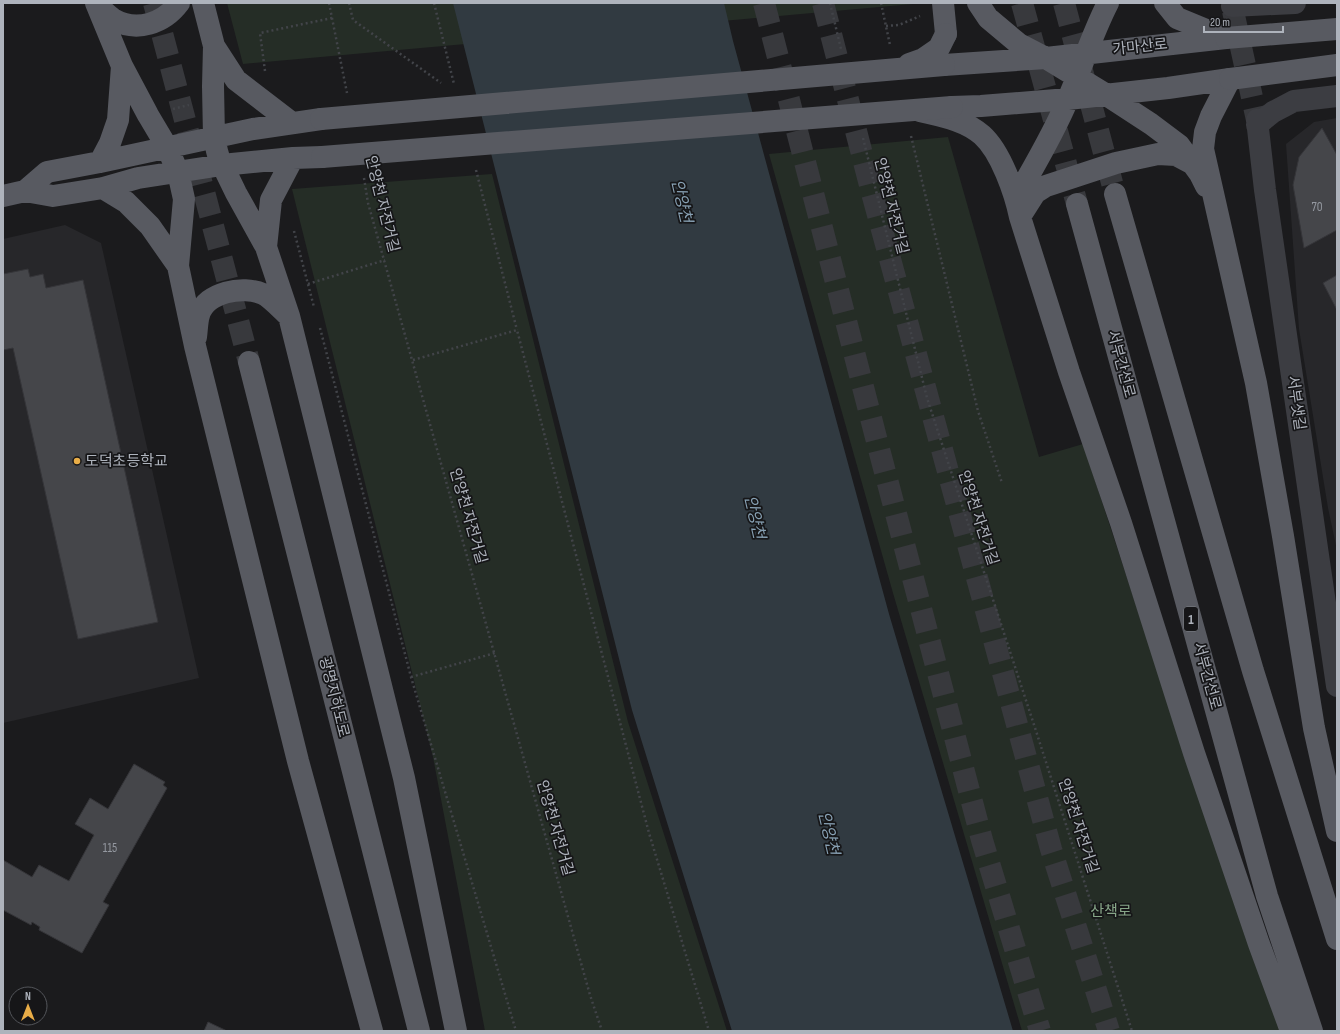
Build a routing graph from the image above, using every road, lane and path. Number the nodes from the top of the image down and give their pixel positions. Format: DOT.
graph roads {
  1 [pos="180,3"];
  2 [pos="204,3"];
  3 [pos="329,3"];
  4 [pos="349,3"];
  5 [pos="830,3"];
  6 [pos="881,3"];
  7 [pos="978,3"];
  8 [pos="1108,3"];
  9 [pos="1165,3"];
  10 [pos="1295,3"];
  11 [pos="96,4"];
  12 [pos="1232,7"];
  13 [pos="934,8"];
  14 [pos="332,18"];
  15 [pos="886,26"];
  16 [pos="1337,29"];
  17 [pos="1226,38"];
  18 [pos="214,46"];
  19 [pos="891,48"];
  20 [pos="842,50"];
  21 [pos="1086,53"];
  22 [pos="1046,58"];
  23 [pos="1337,65"];
  24 [pos="122,66"];
  25 [pos="890,71"];
  26 [pos="266,75"];
  27 [pos="1076,76"];
  28 [pos="1230,79"];
  29 [pos="445,87"];
  30 [pos="1105,94"];
  31 [pos="347,95"];
  32 [pos="1337,96"];
  33 [pos="213,99"];
  34 [pos="1068,99"];
  35 [pos="950,113"];
  36 [pos="148,116"];
  37 [pos="912,119"];
  38 [pos="292,123"];
  39 [pos="862,135"];
  40 [pos="214,137"];
  41 [pos="167,147"];
  42 [pos="293,158"];
  43 [pos="100,162"];
  44 [pos="222,165"];
  45 [pos="1194,165"];
  46 [pos="178,172"];
  47 [pos="362,172"];
  48 [pos="103,188"];
  49 [pos="25,191"];
  50 [pos="1116,194"];
  51 [pos="3,196"];
  52 [pos="1077,204"];
  53 [pos="1018,208"];
  54 [pos="1216,208"];
  55 [pos="293,228"];
  56 [pos="266,247"];
  57 [pos="384,260"];
  58 [pos="178,266"];
  59 [pos="308,284"];
  60 [pos="314,307"];
  61 [pos="289,316"];
  62 [pos="318,322"];
  63 [pos="195,346"];
  64 [pos="413,360"];
  65 [pos="249,362"];
  66 [pos="1002,483"];
  67 [pos="495,653"];
  68 [pos="411,677"];
  69 [pos="1337,686"];
  70 [pos="1337,831"];
  71 [pos="1337,939"];
  72 [pos="372,1031"];
  73 [pos="419,1031"];
  74 [pos="456,1031"];
  75 [pos="516,1031"];
  76 [pos="602,1031"];
  77 [pos="709,1031"];
  78 [pos="1132,1031"];
  79 [pos="1291,1031"];
  80 [pos="1312,1031"];
  1 -- 11 [label="main road"];
  2 -- 18 [label="main road"];
  3 -- 14 [label="path"];
  4 -- 29 [label="path"];
  5 -- 20 [label="path"];
  6 -- 15 [label="path"];
  7 -- 22 [label="main road"];
  8 -- 21 [label="main road"];
  9 -- 17 [label="main road"];
  10 -- 12 [label="street"];
  11 -- 24 [label="main road"];
  13 -- 15 [label="path"];
  13 -- 25 [label="main road, bridge"];
  14 -- 26 [label="path"];
  14 -- 31 [label="path"];
  15 -- 19 [label="path"];
  16 -- 17 [label="main road, 가마산로, bridge"];
  17 -- 21 [label="main road, 가마산로"];
  18 -- 33 [label="main road"];
  18 -- 38 [label="main road"];
  21 -- 22 [label="main road, 가마산로"];
  21 -- 27 [label="main road"];
  22 -- 25 [label="main road, 가마산로, bridge"];
  22 -- 27 [label="main road"];
  23 -- 28 [label="main road, bridge"];
  24 -- 36 [label="main road"];
  24 -- 43 [label="main road"];
  25 -- 38 [label="main road, bridge"];
  27 -- 30 [label="main road"];
  27 -- 34 [label="main road"];
  28 -- 30 [label="main road"];
  28 -- 54 [label="main road"];
  30 -- 34 [label="main road"];
  30 -- 45 [label="main road"];
  32 -- 69 [label="street, 서부샛길"];
  33 -- 36 [label="path"];
  33 -- 40 [label="main road"];
  34 -- 35 [label="main road"];
  34 -- 53 [label="main road"];
  35 -- 37 [label="main road, bridge"];
  35 -- 53 [label="main road"];
  36 -- 41 [label="main road"];
  37 -- 42 [label="main road, bridge"];
  37 -- 66 [label="path"];
  38 -- 40 [label="main road"];
  39 -- 78 [label="path, 안양천 자전거길"];
  40 -- 41 [label="main road"];
  40 -- 44 [label="main road"];
  41 -- 43 [label="main road"];
  41 -- 46 [label="main road"];
  42 -- 44 [label="main road"];
  42 -- 56 [label="main road"];
  43 -- 49 [label="main road"];
  44 -- 46 [label="main road"];
  44 -- 56 [label="main road"];
  45 -- 53 [label="main road"];
  45 -- 54 [label="main road"];
  46 -- 48 [label="main road"];
  46 -- 58 [label="main road"];
  47 -- 57 [label="path, 안양천 자전거길"];
  48 -- 49 [label="main road"];
  48 -- 58 [label="main road"];
  49 -- 51 [label="main road"];
  50 -- 71 [label="main road"];
  52 -- 80 [label="main road, 서부간선로 / 1"];
  53 -- 79 [label="main road"];
  54 -- 70 [label="main road"];
  55 -- 59 [label="path"];
  56 -- 61 [label="main road"];
  57 -- 59 [label="path"];
  57 -- 64 [label="path, 안양천 자전거길"];
  58 -- 63 [label="main road"];
  59 -- 60 [label="path"];
  61 -- 63 [label="main road"];
  61 -- 74 [label="main road"];
  62 -- 68 [label="path"];
  63 -- 72 [label="main road"];
  64 -- 67 [label="path, 안양천 자전거길"];
  64 -- 77 [label="path"];
  65 -- 73 [label="main road, 광명지하도로"];
  67 -- 68 [label="path"];
  67 -- 76 [label="path, 안양천 자전거길"];
  68 -- 75 [label="path"];
}
